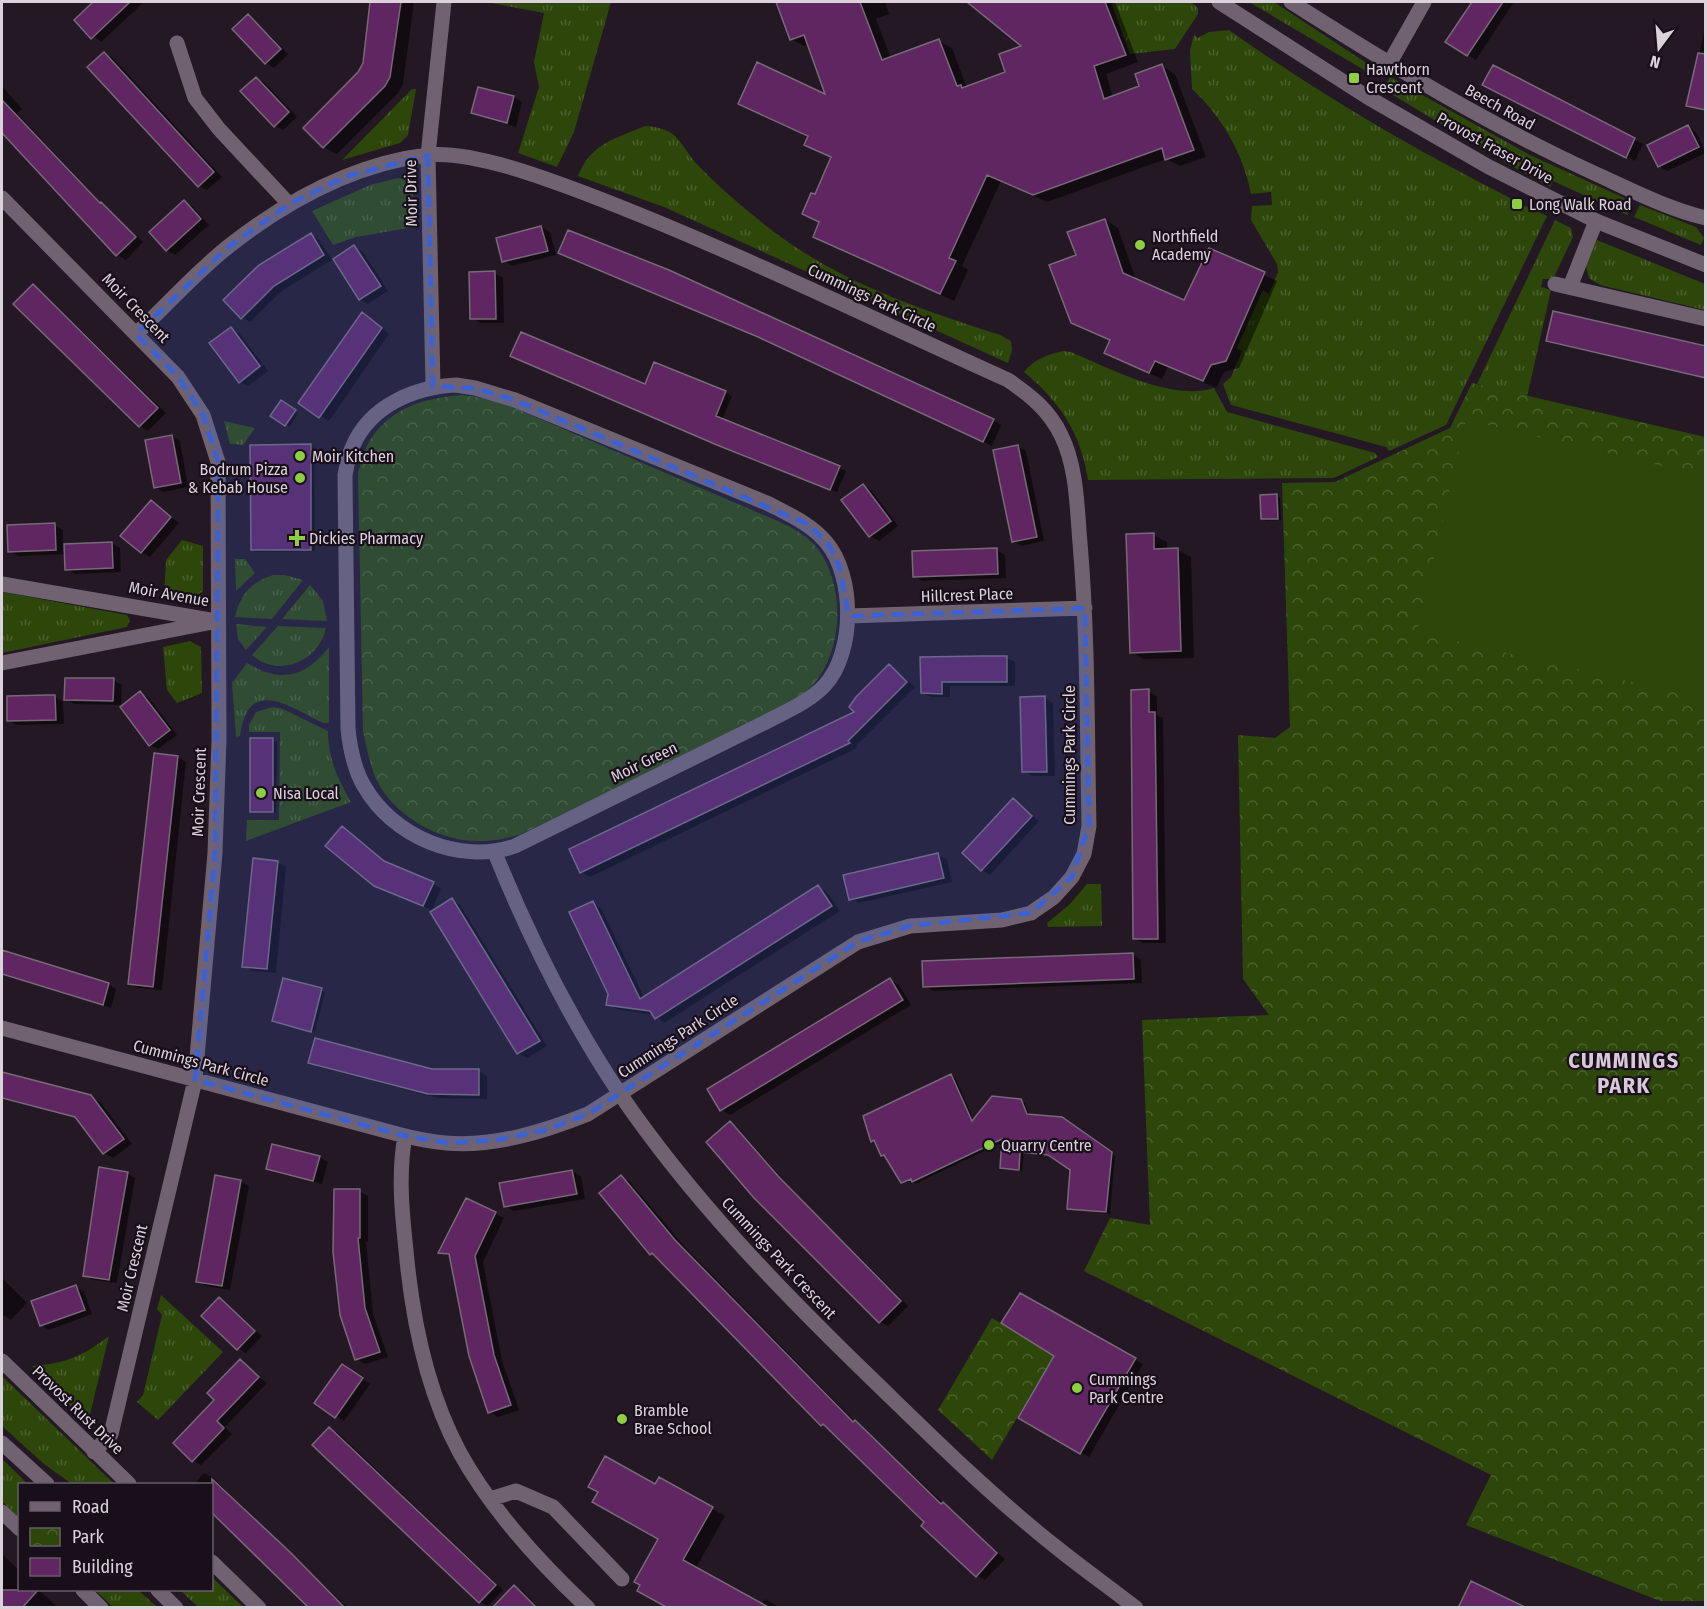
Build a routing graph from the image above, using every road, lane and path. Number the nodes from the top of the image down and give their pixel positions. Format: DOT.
graph roads {
  1 [pos="444,2"];
  2 [pos="1219,2"];
  3 [pos="1291,2"];
  4 [pos="1424,2"];
  5 [pos="177,43"];
  6 [pos="1389,64"];
  7 [pos="428,155"];
  8 [pos="3,203"];
  9 [pos="288,204"];
  10 [pos="1706,218"];
  11 [pos="1596,221"];
  12 [pos="1706,265"];
  13 [pos="1706,319"];
  14 [pos="136,334"];
  15 [pos="433,386"];
  16 [pos="2,584"];
  17 [pos="1085,608"];
  18 [pos="849,616"];
  19 [pos="219,621"];
  20 [pos="2,663"];
  21 [pos="495,853"];
  22 [pos="2,1028"];
  23 [pos="195,1080"];
  24 [pos="620,1094"];
  25 [pos="405,1137"];
  26 [pos="2,1361"];
  27 [pos="2,1443"];
  28 [pos="94,1452"];
  29 [pos="45,1483"];
  30 [pos="127,1483"];
  31 [pos="490,1499"];
  32 [pos="2,1512"];
  33 [pos="18,1527"];
  34 [pos="213,1563"];
  35 [pos="622,1579"];
  36 [pos="84,1591"];
  37 [pos="159,1591"];
  38 [pos="102,1608"];
  39 [pos="176,1608"];
  40 [pos="259,1608"];
  41 [pos="588,1608"];
  42 [pos="1136,1608"];
  1 -- 7 [label="street, Moir Drive"];
  2 -- 11 [label="street, Provost Fraser Drive"];
  3 -- 6 [label="street, Beech Road"];
  4 -- 6 [label="street"];
  5 -- 9 [label="street"];
  6 -- 10 [label="street, Beech Road"];
  7 -- 9 [label="street, Cummings Park Circle"];
  7 -- 15 [label="street, Moir Drive"];
  7 -- 17 [label="street, Cummings Park Circle"];
  8 -- 14 [label="street, Moir Crescent"];
  9 -- 14 [label="street, Cummings Park Circle"];
  11 -- 12 [label="street, Provost Fraser Drive"];
  11 -- 13 [label="street"];
  14 -- 19 [label="street, Moir Crescent"];
  15 -- 18 [label="street, Moir Green"];
  15 -- 21 [label="street, Moir Green"];
  16 -- 19 [label="street, Moir Avenue"];
  17 -- 18 [label="street, Hillcrest Place"];
  17 -- 24 [label="street, Cummings Park Circle"];
  18 -- 21 [label="street, Moir Green"];
  19 -- 20 [label="street, Moir Avenue"];
  19 -- 23 [label="street, Moir Crescent"];
  21 -- 24 [label="street, Cummings Park Crescent"];
  22 -- 23 [label="street, Cummings Park Circle"];
  23 -- 25 [label="street, Cummings Park Circle"];
  23 -- 28 [label="street, Moir Crescent"];
  24 -- 25 [label="street, Cummings Park Circle"];
  24 -- 42 [label="street, Cummings Park Crescent"];
  25 -- 31 [label="street"];
  26 -- 28 [label="street, Provost Rust Drive"];
  27 -- 29 [label="street"];
  28 -- 30 [label="street, Provost Rust Drive"];
  31 -- 35 [label="street"];
  31 -- 41 [label="street"];
  32 -- 33 [label="street"];
  34 -- 40 [label="street"];
  36 -- 38 [label="street"];
  37 -- 39 [label="street"];
}
